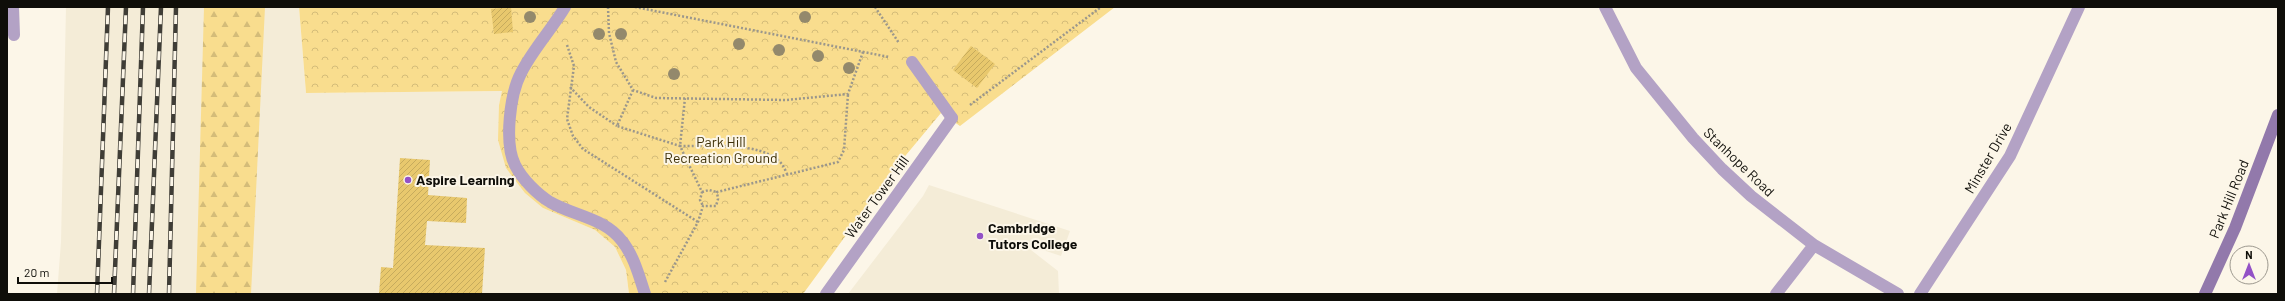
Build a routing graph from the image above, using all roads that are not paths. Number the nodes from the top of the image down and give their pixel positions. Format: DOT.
graph roads {
  1 [pos="14,7"];
  2 [pos="565,7"];
  3 [pos="1605,7"];
  4 [pos="2079,7"];
  5 [pos="14,35"];
  6 [pos="912,62"];
  7 [pos="2278,115"];
  8 [pos="1814,245"];
  9 [pos="645,294"];
  10 [pos="826,294"];
  11 [pos="1776,294"];
  12 [pos="1898,294"];
  13 [pos="1920,294"];
  14 [pos="2205,294"];
  1 -- 5 [label="street"];
  2 -- 9 [label="street"];
  3 -- 8 [label="street, Stanhope Road"];
  4 -- 13 [label="street, Minster Drive"];
  6 -- 10 [label="street, Water Tower Hill"];
  7 -- 14 [label="main road, Park Hill Road"];
  8 -- 11 [label="street"];
  8 -- 12 [label="street, Stanhope Road"];
}
